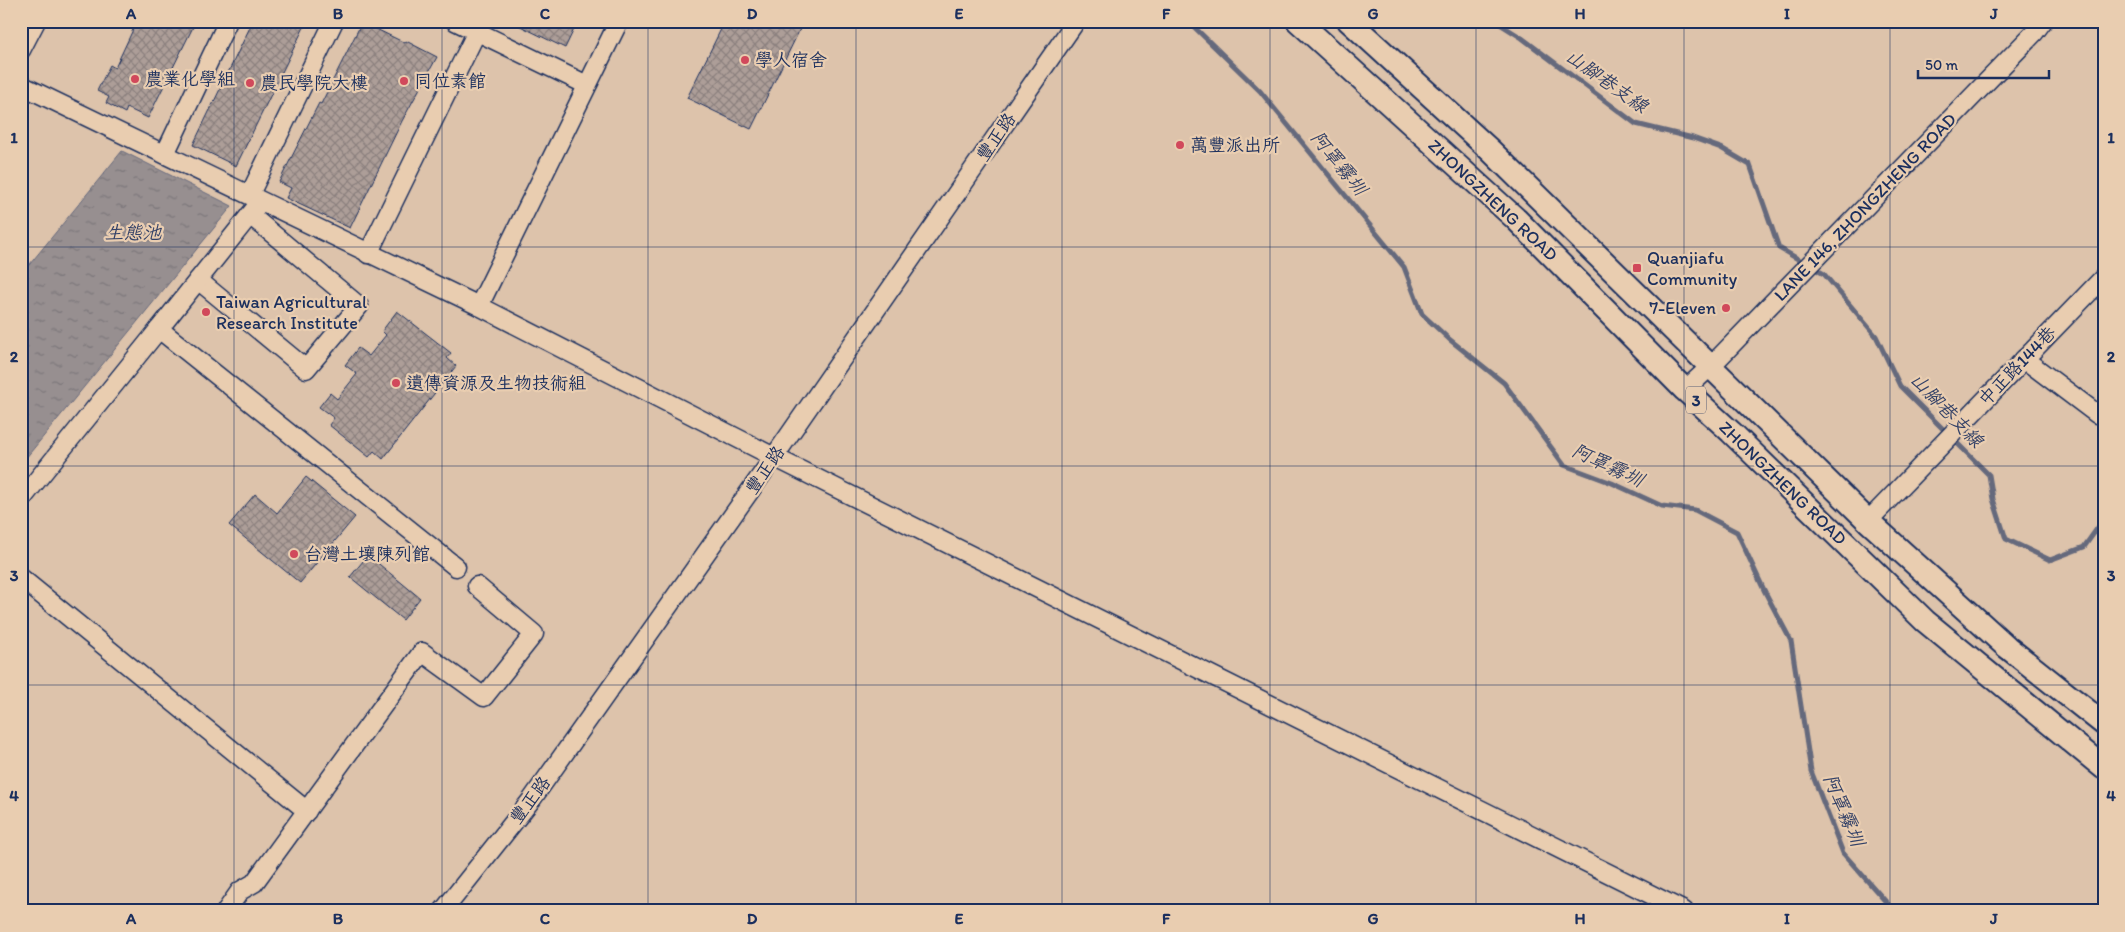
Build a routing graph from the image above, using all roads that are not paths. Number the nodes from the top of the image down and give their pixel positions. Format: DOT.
graph roads {
  1 [pos="36,21"];
  2 [pos="228,21"];
  3 [pos="334,21"];
  4 [pos="455,21"];
  5 [pos="619,21"];
  6 [pos="1076,21"];
  7 [pos="1298,21"];
  8 [pos="1349,21"];
  9 [pos="2042,21"];
  10 [pos="479,26"];
  11 [pos="21,50"];
  12 [pos="21,85"];
  13 [pos="587,85"];
  14 [pos="165,154"];
  15 [pos="256,197"];
  16 [pos="250,215"];
  17 [pos="368,254"];
  18 [pos="198,280"];
  19 [pos="2102,281"];
  20 [pos="479,306"];
  21 [pos="159,329"];
  22 [pos="2024,359"];
  23 [pos="1711,366"];
  24 [pos="1685,390"];
  25 [pos="2104,411"];
  26 [pos="774,457"];
  27 [pos="21,500"];
  28 [pos="1868,521"];
  29 [pos="456,567"];
  30 [pos="21,578"];
  31 [pos="477,586"];
  32 [pos="2104,724"];
  33 [pos="2104,768"];
  34 [pos="307,811"];
  35 [pos="226,911"];
  36 [pos="443,911"];
  37 [pos="1684,911"];
  1 -- 11 [label="street"];
  2 -- 14 [label="street"];
  3 -- 15 [label="street"];
  4 -- 10 [label="street"];
  5 -- 13 [label="street"];
  6 -- 26 [label="street, 豐正路"];
  7 -- 24 [label="main road, ZHONGZHENG ROAD / 3"];
  8 -- 23 [label="main road, ZHONGZHENG ROAD / 3"];
  9 -- 23 [label="street, LANE 146, ZHONGZHENG ROAD"];
  10 -- 13 [label="street"];
  10 -- 17 [label="street"];
  12 -- 14 [label="street"];
  13 -- 20 [label="street"];
  14 -- 15 [label="street"];
  15 -- 16 [label="street"];
  15 -- 17 [label="street"];
  16 -- 18 [label="street"];
  16 -- 18 [label="street"];
  17 -- 20 [label="street"];
  18 -- 21 [label="street"];
  19 -- 22 [label="street, 中正路144巷"];
  20 -- 26 [label="street"];
  21 -- 27 [label="street"];
  21 -- 29 [label="street"];
  22 -- 25 [label="street"];
  22 -- 28 [label="street, 中正路144巷"];
  23 -- 24 [label="street, LANE 146, ZHONGZHENG ROAD"];
  23 -- 28 [label="main road, ZHONGZHENG ROAD / 3"];
  24 -- 33 [label="main road, ZHONGZHENG ROAD / 3"];
  26 -- 36 [label="street, 豐正路"];
  26 -- 37 [label="street"];
  28 -- 32 [label="main road, ZHONGZHENG ROAD / 3"];
  30 -- 34 [label="street"];
  31 -- 34 [label="street"];
  34 -- 35 [label="street"];
}
